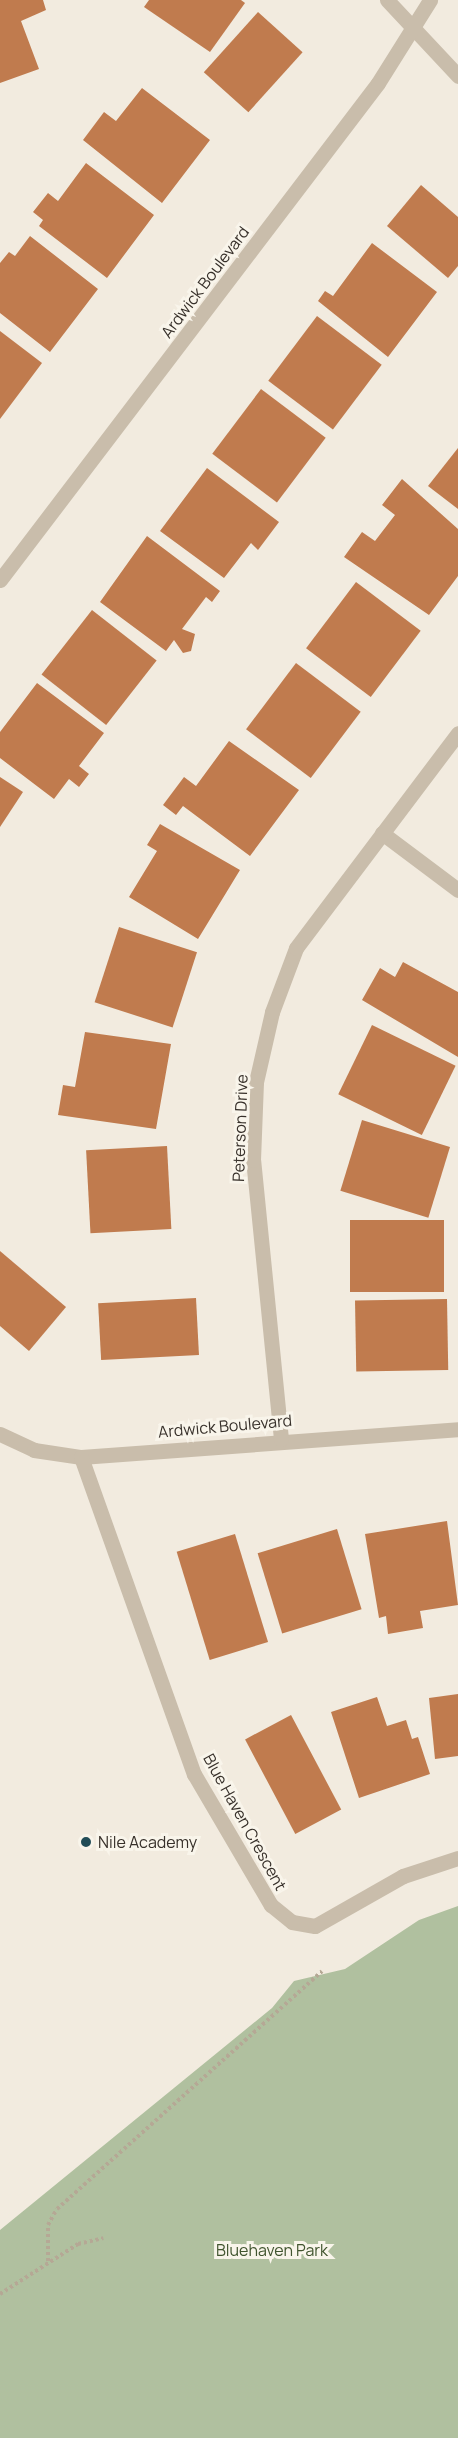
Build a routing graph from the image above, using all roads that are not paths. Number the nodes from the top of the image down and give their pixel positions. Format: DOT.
graph roads {
  1 [pos="387,0"];
  2 [pos="430,0"];
  3 [pos="413,28"];
  4 [pos="458,76"];
  5 [pos="0,580"];
  6 [pos="458,733"];
  7 [pos="382,833"];
  8 [pos="458,890"];
  9 [pos="458,1429"];
  10 [pos="0,1434"];
  11 [pos="281,1439"];
  12 [pos="81,1457"];
  13 [pos="458,1858"];
  1 -- 3 [label="street"];
  2 -- 3 [label="street, Ardwick Boulevard"];
  3 -- 4 [label="street"];
  3 -- 5 [label="street, Ardwick Boulevard"];
  6 -- 7 [label="street, Peterson Drive"];
  7 -- 8 [label="street"];
  7 -- 11 [label="street, Peterson Drive"];
  9 -- 11 [label="street, Ardwick Boulevard"];
  10 -- 12 [label="street, Ardwick Boulevard"];
  11 -- 12 [label="street, Ardwick Boulevard"];
  12 -- 13 [label="street, Blue Haven Crescent"];
}
